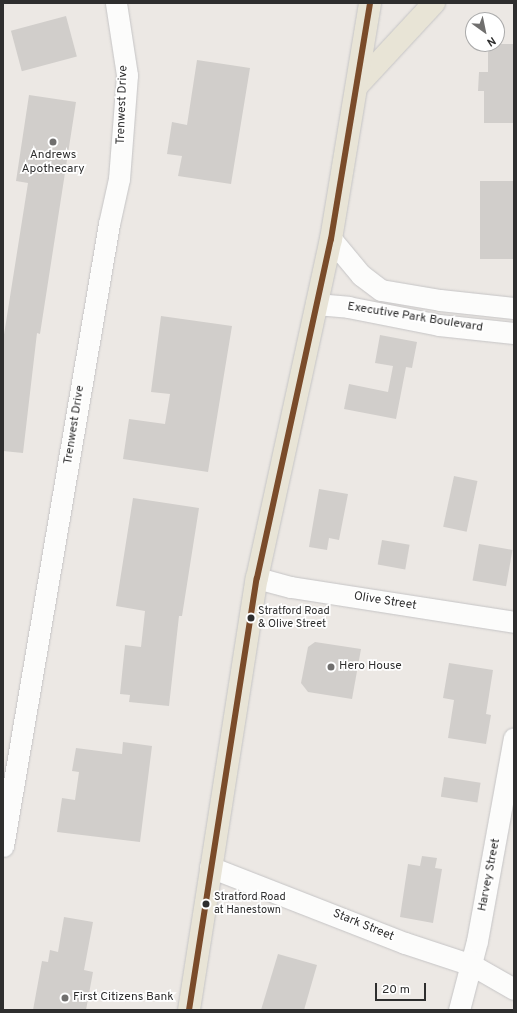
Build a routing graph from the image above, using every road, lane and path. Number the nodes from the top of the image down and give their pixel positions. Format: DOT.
graph roads {
  1 [pos="116,3"];
  2 [pos="370,3"];
  3 [pos="434,3"];
  4 [pos="358,85"];
  5 [pos="331,239"];
  6 [pos="316,304"];
  7 [pos="514,308"];
  8 [pos="514,333"];
  9 [pos="257,578"];
  10 [pos="514,622"];
  11 [pos="514,738"];
  12 [pos="3,846"];
  13 [pos="210,867"];
  14 [pos="472,965"];
  15 [pos="514,989"];
  16 [pos="189,1010"];
  17 [pos="459,1010"];
  1 -- 12 [label="street, Trenwest Drive"];
  2 -- 4 [label="main road"];
  3 -- 4 [label="main road"];
  4 -- 5 [label="main road"];
  5 -- 6 [label="main road"];
  5 -- 7 [label="street, Executive Park Boulevard"];
  6 -- 8 [label="street, Executive Park Boulevard"];
  6 -- 9 [label="main road"];
  9 -- 10 [label="street, Olive Street"];
  9 -- 13 [label="main road"];
  11 -- 14 [label="street, Harvey Street"];
  13 -- 14 [label="street, Stark Street"];
  13 -- 16 [label="main road"];
  14 -- 15 [label="street, Stark Street"];
  14 -- 17 [label="street, Harvey Street"];
}
